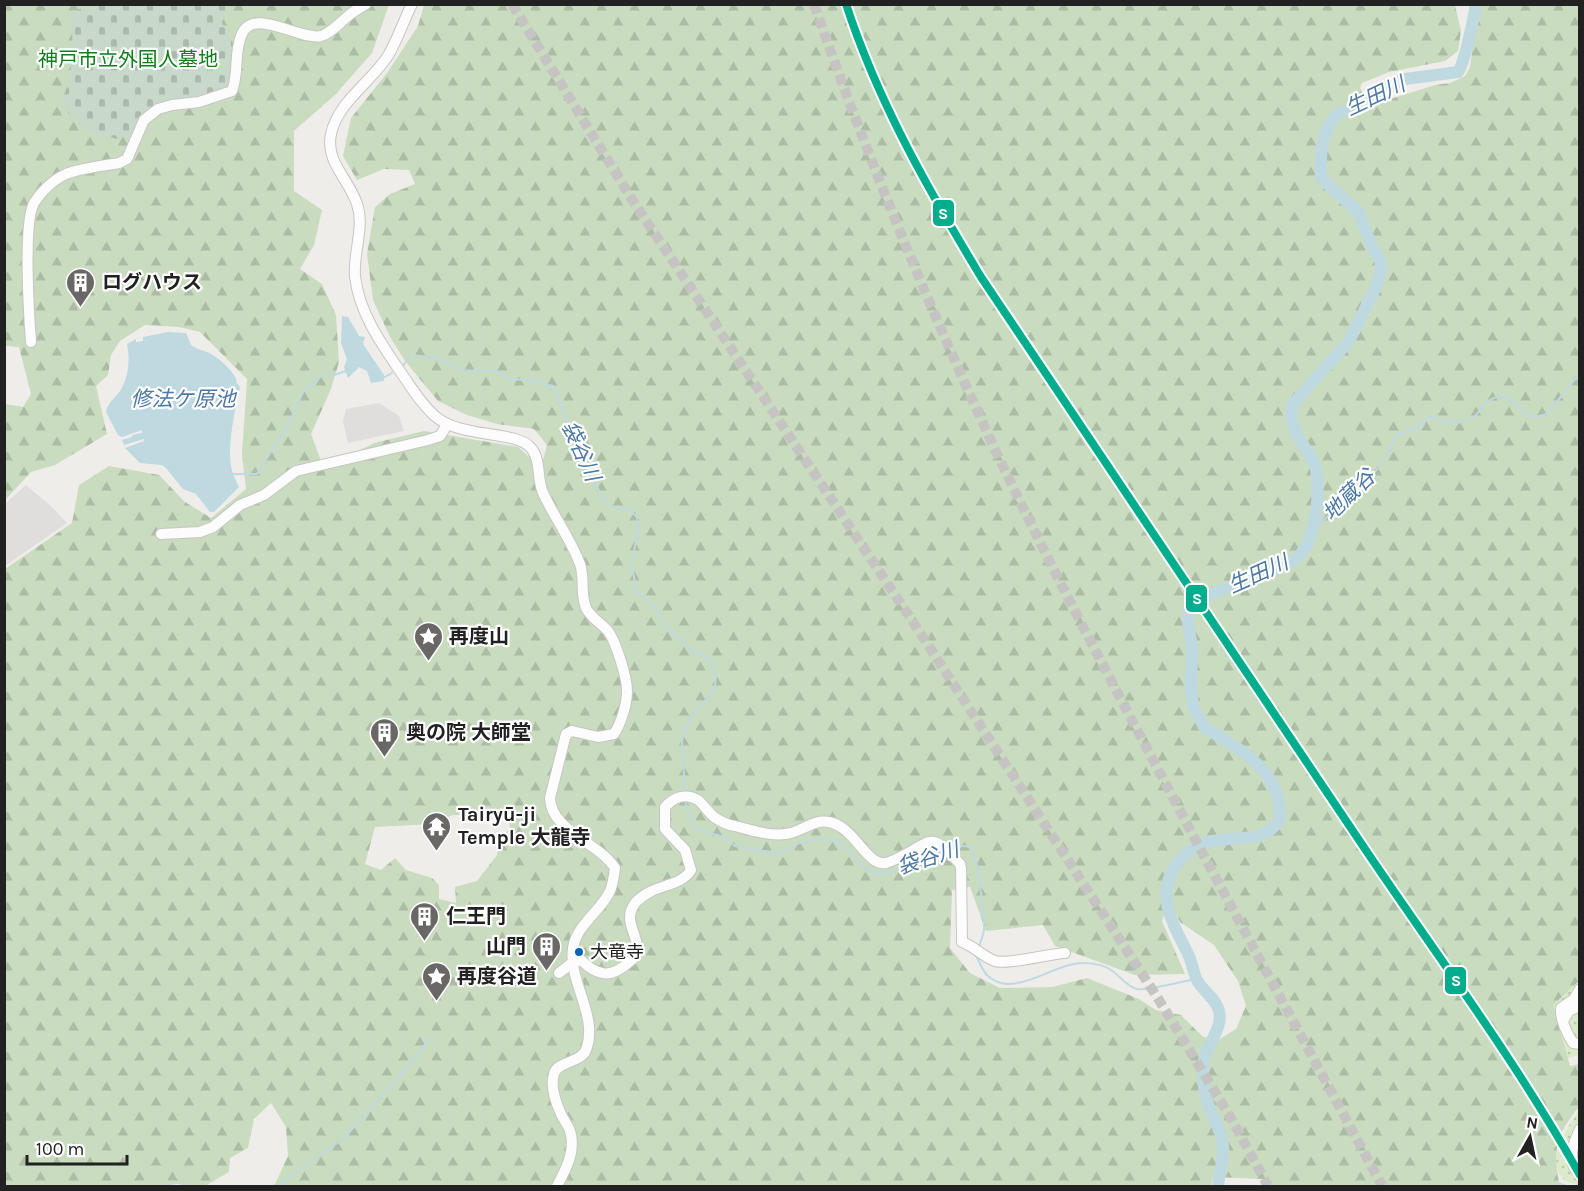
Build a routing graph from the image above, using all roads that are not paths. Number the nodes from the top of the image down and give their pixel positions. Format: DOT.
graph roads {
  1 [pos="366,4"];
  2 [pos="407,6"];
  3 [pos="31,342"];
  4 [pos="447,425"];
  5 [pos="161,534"];
  6 [pos="1065,953"];
  7 [pos="572,963"];
  8 [pos="559,973"];
  9 [pos="1580,989"];
  10 [pos="1580,1006"];
  11 [pos="1563,1019"];
  12 [pos="1580,1044"];
  13 [pos="1580,1130"];
  14 [pos="1580,1174"];
  15 [pos="557,1186"];
  1 -- 3 [label="street"];
  2 -- 4 [label="street"];
  4 -- 5 [label="street"];
  4 -- 7 [label="street"];
  6 -- 7 [label="street"];
  7 -- 8 [label="street"];
  7 -- 15 [label="street"];
  9 -- 11 [label="street"];
  10 -- 11 [label="street"];
  11 -- 12 [label="street"];
  13 -- 14 [label="street"];
}
